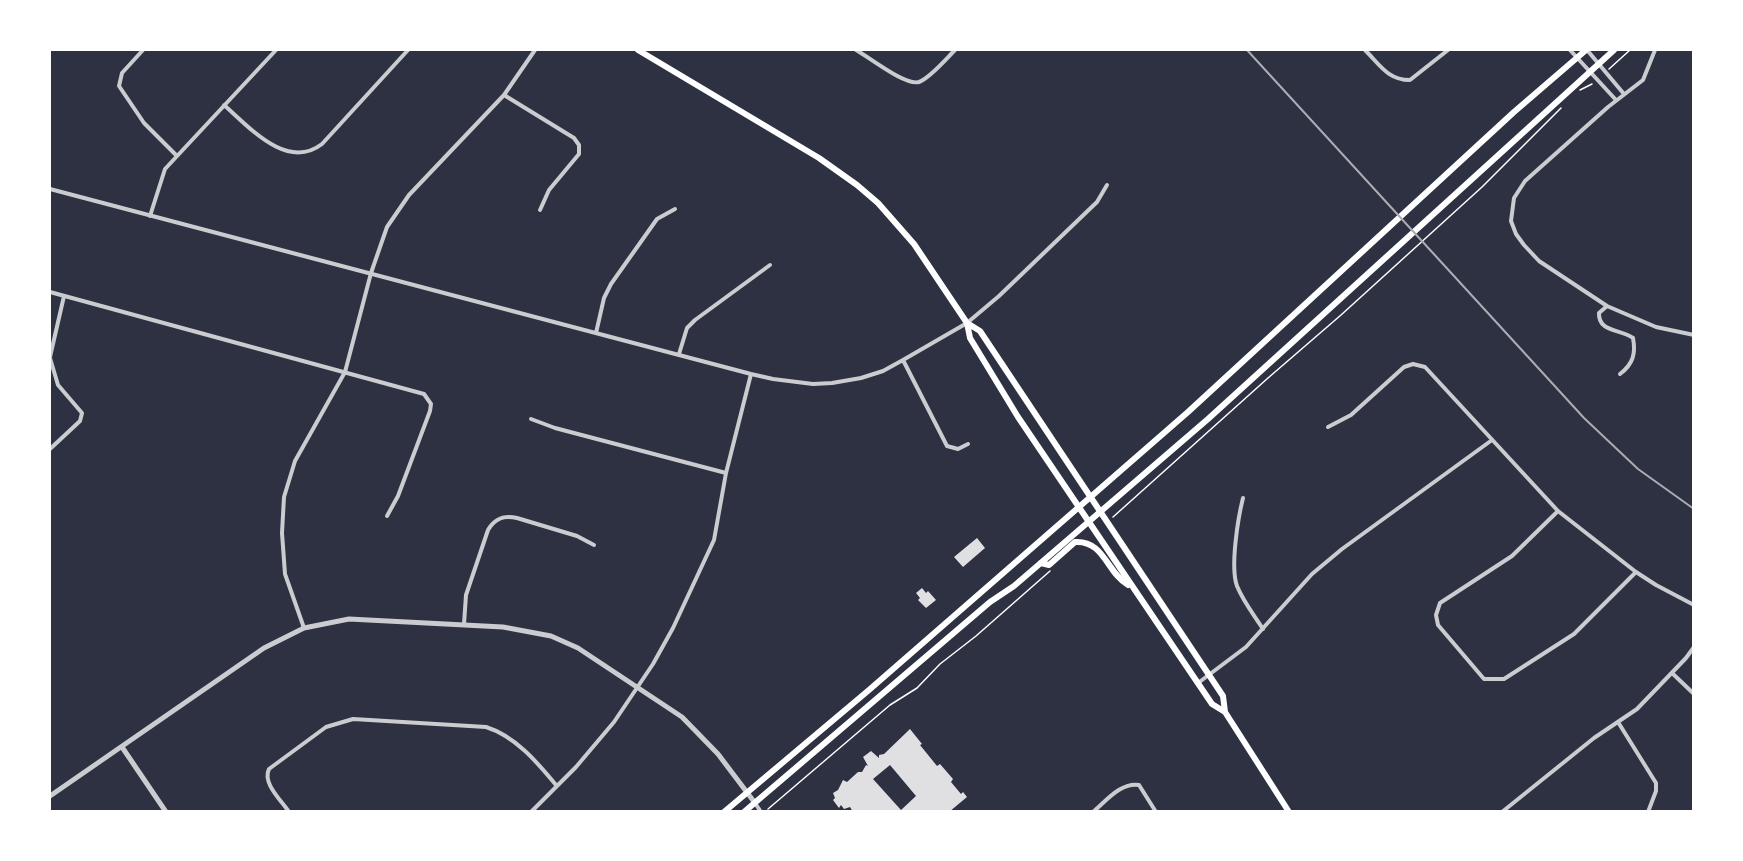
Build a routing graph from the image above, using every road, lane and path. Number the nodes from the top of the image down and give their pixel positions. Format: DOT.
graph roads {
  1 [pos="143,50"];
  2 [pos="276,50"];
  3 [pos="408,50"];
  4 [pos="535,50"];
  5 [pos="638,50"];
  6 [pos="856,50"];
  7 [pos="955,50"];
  8 [pos="1365,50"];
  9 [pos="1448,50"];
  10 [pos="1570,50"];
  11 [pos="1586,50"];
  12 [pos="1614,50"];
  13 [pos="1630,50"];
  14 [pos="1655,50"];
  15 [pos="1577,57"];
  16 [pos="1598,63"];
  17 [pos="1613,66"];
  18 [pos="1590,71"];
  19 [pos="1592,84"];
  20 [pos="1624,94"];
  21 [pos="504,95"];
  22 [pos="1573,96"];
  23 [pos="1617,100"];
  24 [pos="1566,102"];
  25 [pos="224,105"];
  26 [pos="176,155"];
  27 [pos="1107,185"];
  28 [pos="50,189"];
  29 [pos="675,209"];
  30 [pos="540,210"];
  31 [pos="150,216"];
  32 [pos="770,265"];
  33 [pos="371,273"];
  34 [pos="50,292"];
  35 [pos="64,296"];
  36 [pos="1607,306"];
  37 [pos="967,323"];
  38 [pos="596,333"];
  39 [pos="1694,335"];
  40 [pos="679,354"];
  41 [pos="50,358"];
  42 [pos="903,360"];
  43 [pos="345,372"];
  44 [pos="751,374"];
  45 [pos="1620,374"];
  46 [pos="531,418"];
  47 [pos="1328,427"];
  48 [pos="1492,440"];
  49 [pos="968,444"];
  50 [pos="50,449"];
  51 [pos="726,473"];
  52 [pos="1091,496"];
  53 [pos="1243,498"];
  54 [pos="1079,508"];
  55 [pos="1558,511"];
  56 [pos="1101,512"];
  57 [pos="1115,515"];
  58 [pos="387,516"];
  59 [pos="1089,522"];
  60 [pos="594,545"];
  61 [pos="1041,563"];
  62 [pos="1055,567"];
  63 [pos="1636,572"];
  64 [pos="1132,587"];
  65 [pos="1694,605"];
  66 [pos="464,624"];
  67 [pos="304,628"];
  68 [pos="1263,629"];
  69 [pos="1694,647"];
  70 [pos="1672,673"];
  71 [pos="1209,676"];
  72 [pos="1198,684"];
  73 [pos="638,688"];
  74 [pos="1694,694"];
  75 [pos="1225,712"];
  76 [pos="1618,722"];
  77 [pos="122,747"];
  78 [pos="556,785"];
  79 [pos="747,792"];
  80 [pos="50,796"];
  81 [pos="755,803"];
  82 [pos="166,812"];
  83 [pos="289,812"];
  84 [pos="531,812"];
  85 [pos="724,812"];
  86 [pos="744,812"];
  87 [pos="763,812"];
  88 [pos="1093,812"];
  89 [pos="1156,812"];
  90 [pos="1289,812"];
  91 [pos="1503,812"];
  92 [pos="1648,812"];
  1 -- 26 [label="street"];
  2 -- 25 [label="street"];
  3 -- 25 [label="street"];
  4 -- 21 [label="street"];
  5 -- 37 [label="main road"];
  6 -- 7 [label="street"];
  8 -- 9 [label="street"];
  10 -- 15 [label="street"];
  11 -- 15 [label="main road"];
  11 -- 16 [label="street"];
  12 -- 16 [label="main road"];
  13 -- 17 [label="path"];
  14 -- 20 [label="street"];
  15 -- 18 [label="street"];
  15 -- 52 [label="main road"];
  16 -- 18 [label="main road"];
  16 -- 20 [label="street"];
  18 -- 23 [label="street"];
  18 -- 56 [label="main road"];
  19 -- 22 [label="path"];
  20 -- 23 [label="street"];
  21 -- 30 [label="street"];
  21 -- 33 [label="street"];
  23 -- 36 [label="street"];
  24 -- 57 [label="path"];
  25 -- 26 [label="street"];
  26 -- 31 [label="street"];
  27 -- 37 [label="street"];
  28 -- 31 [label="street"];
  29 -- 38 [label="street"];
  31 -- 33 [label="street"];
  32 -- 40 [label="street"];
  33 -- 38 [label="street"];
  33 -- 43 [label="street"];
  34 -- 35 [label="street"];
  35 -- 41 [label="street"];
  35 -- 43 [label="street"];
  36 -- 39 [label="street"];
  36 -- 45 [label="street"];
  37 -- 42 [label="street"];
  37 -- 52 [label="main road"];
  37 -- 54 [label="main road"];
  38 -- 40 [label="street"];
  40 -- 44 [label="street"];
  41 -- 50 [label="street"];
  42 -- 44 [label="street"];
  42 -- 49 [label="street"];
  43 -- 58 [label="street"];
  43 -- 67 [label="street"];
  44 -- 51 [label="street"];
  46 -- 51 [label="street"];
  47 -- 48 [label="street"];
  48 -- 55 [label="street"];
  48 -- 68 [label="street"];
  51 -- 73 [label="street"];
  52 -- 54 [label="main road"];
  52 -- 56 [label="main road"];
  53 -- 68 [label="street"];
  54 -- 59 [label="main road"];
  54 -- 79 [label="main road"];
  55 -- 63 [label="street"];
  55 -- 63 [label="street"];
  56 -- 59 [label="main road"];
  56 -- 71 [label="main road"];
  59 -- 61 [label="main road"];
  59 -- 64 [label="main road"];
  60 -- 66 [label="street"];
  61 -- 64 [label="main road"];
  61 -- 81 [label="main road"];
  62 -- 87 [label="path"];
  63 -- 65 [label="street"];
  64 -- 72 [label="main road"];
  66 -- 67 [label="street"];
  66 -- 73 [label="street"];
  67 -- 77 [label="street"];
  68 -- 71 [label="street"];
  69 -- 70 [label="street"];
  70 -- 74 [label="street"];
  70 -- 76 [label="street"];
  71 -- 72 [label="street"];
  71 -- 75 [label="main road"];
  72 -- 75 [label="main road"];
  73 -- 78 [label="street"];
  73 -- 79 [label="street"];
  75 -- 90 [label="main road"];
  76 -- 91 [label="street"];
  76 -- 92 [label="street"];
  77 -- 80 [label="street"];
  77 -- 82 [label="street"];
  78 -- 83 [label="street"];
  78 -- 84 [label="street"];
  79 -- 81 [label="street"];
  79 -- 85 [label="main road"];
  81 -- 86 [label="main road"];
  81 -- 87 [label="street"];
  88 -- 89 [label="street"];
}
